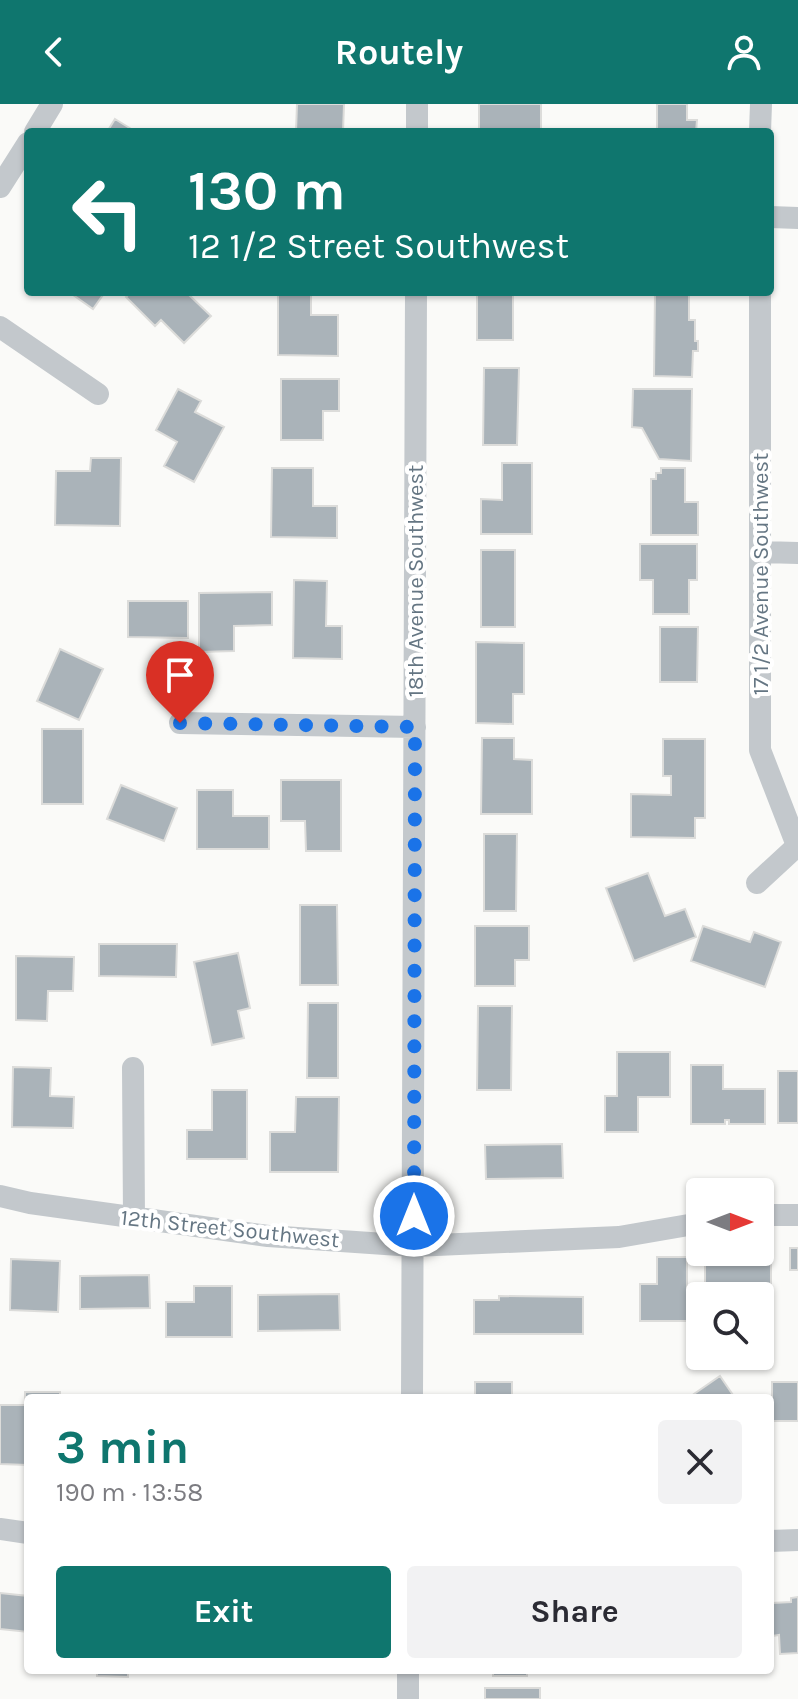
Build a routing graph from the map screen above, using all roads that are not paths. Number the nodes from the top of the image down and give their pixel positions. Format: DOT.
graph roads {
  1 [pos="52,104"];
  2 [pos="417,104"];
  3 [pos="761,104"];
  4 [pos="37,128"];
  5 [pos="417,128"];
  6 [pos="760,128"];
  7 [pos="24,149"];
  8 [pos="0,187"];
  9 [pos="774,217"];
  10 [pos="798,218"];
  11 [pos="416,296"];
  12 [pos="760,296"];
  13 [pos="0,327"];
  14 [pos="98,394"];
  15 [pos="761,552"];
  16 [pos="798,553"];
  17 [pos="180,723"];
  18 [pos="415,727"];
  19 [pos="797,847"];
  20 [pos="757,883"];
  21 [pos="133,1068"];
  22 [pos="0,1196"];
  23 [pos="774,1215"];
  24 [pos="798,1215"];
  25 [pos="134,1218"];
  26 [pos="686,1225"];
  27 [pos="414,1246"];
  28 [pos="412,1394"];
  29 [pos="0,1529"];
  30 [pos="24,1532"];
  31 [pos="798,1540"];
  32 [pos="774,1541"];
  33 [pos="408,1674"];
  34 [pos="408,1699"];
  1 -- 4 [label="street"];
  2 -- 5 [label="street"];
  3 -- 6 [label="street"];
  7 -- 8 [label="street"];
  9 -- 10 [label="street"];
  11 -- 18 [label="street, 18th Avenue Southwest"];
  12 -- 15 [label="street, 17 1/2 Avenue Southwest"];
  13 -- 14 [label="street"];
  15 -- 16 [label="street"];
  15 -- 19 [label="street, 17 1/2 Avenue Southwest"];
  17 -- 18 [label="street"];
  18 -- 27 [label="street, 18th Avenue Southwest"];
  19 -- 20 [label="street"];
  21 -- 25 [label="street"];
  22 -- 25 [label="street, 12th Street Southwest"];
  23 -- 24 [label="street"];
  25 -- 27 [label="street, 12th Street Southwest"];
  26 -- 27 [label="street, 12th Street Southwest"];
  27 -- 28 [label="street, 18th Avenue Southwest"];
  29 -- 30 [label="street"];
  31 -- 32 [label="street"];
  33 -- 34 [label="street"];
}
